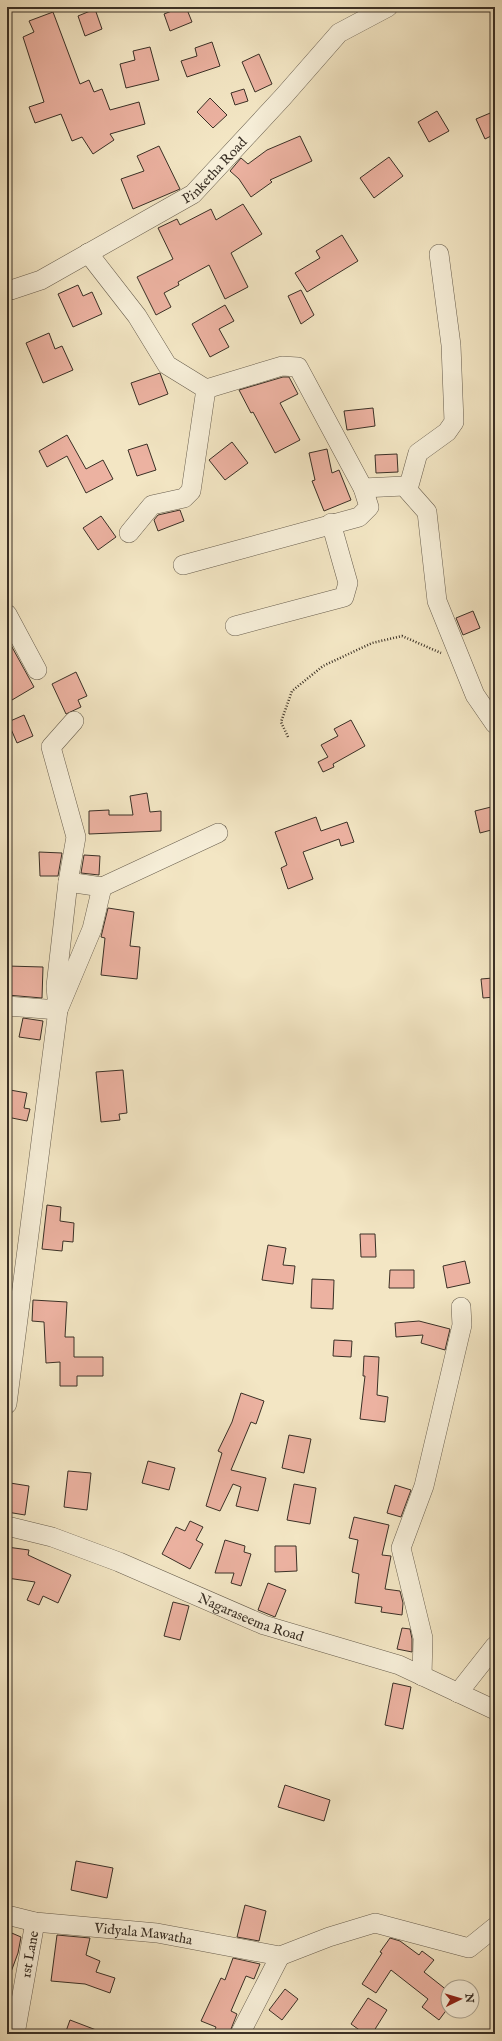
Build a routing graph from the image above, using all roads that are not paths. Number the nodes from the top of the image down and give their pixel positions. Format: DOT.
graph roads {
  1 [pos="388,7"];
  2 [pos="88,253"];
  3 [pos="439,254"];
  4 [pos="7,289"];
  5 [pos="206,389"];
  6 [pos="363,488"];
  7 [pos="408,489"];
  8 [pos="331,523"];
  9 [pos="129,533"];
  10 [pos="183,565"];
  11 [pos="7,614"];
  12 [pos="235,626"];
  13 [pos="37,670"];
  14 [pos="74,721"];
  15 [pos="495,724"];
  16 [pos="218,833"];
  17 [pos="68,882"];
  18 [pos="102,887"];
  19 [pos="7,1006"];
  20 [pos="58,1010"];
  21 [pos="461,1307"];
  22 [pos="7,1404"];
  23 [pos="7,1526"];
  24 [pos="495,1646"];
  25 [pos="422,1676"];
  26 [pos="458,1693"];
  27 [pos="495,1710"];
  28 [pos="7,1915"];
  29 [pos="35,1922"];
  30 [pos="495,1928"];
  31 [pos="280,1956"];
  32 [pos="15,2034"];
  33 [pos="240,2034"];
  1 -- 2 [label="street, Pinketha Road"];
  2 -- 4 [label="street, Pinketha Road"];
  2 -- 5 [label="street"];
  3 -- 7 [label="street"];
  5 -- 6 [label="street"];
  5 -- 9 [label="street"];
  6 -- 7 [label="street"];
  6 -- 8 [label="street"];
  7 -- 15 [label="street"];
  8 -- 10 [label="street"];
  8 -- 12 [label="street"];
  11 -- 13 [label="street"];
  14 -- 17 [label="street"];
  16 -- 18 [label="street"];
  17 -- 18 [label="street"];
  17 -- 20 [label="street"];
  18 -- 20 [label="street"];
  19 -- 20 [label="street"];
  20 -- 22 [label="street"];
  21 -- 25 [label="street"];
  23 -- 25 [label="street, Nagaraseema Road"];
  24 -- 26 [label="street"];
  25 -- 26 [label="street, Nagaraseema Road"];
  26 -- 27 [label="street, Nagaraseema Road"];
  28 -- 29 [label="street, Vidyala Mawatha"];
  29 -- 31 [label="street, Vidyala Mawatha"];
  29 -- 32 [label="street, 1st Lane"];
  30 -- 31 [label="street"];
  31 -- 33 [label="street"];
}
